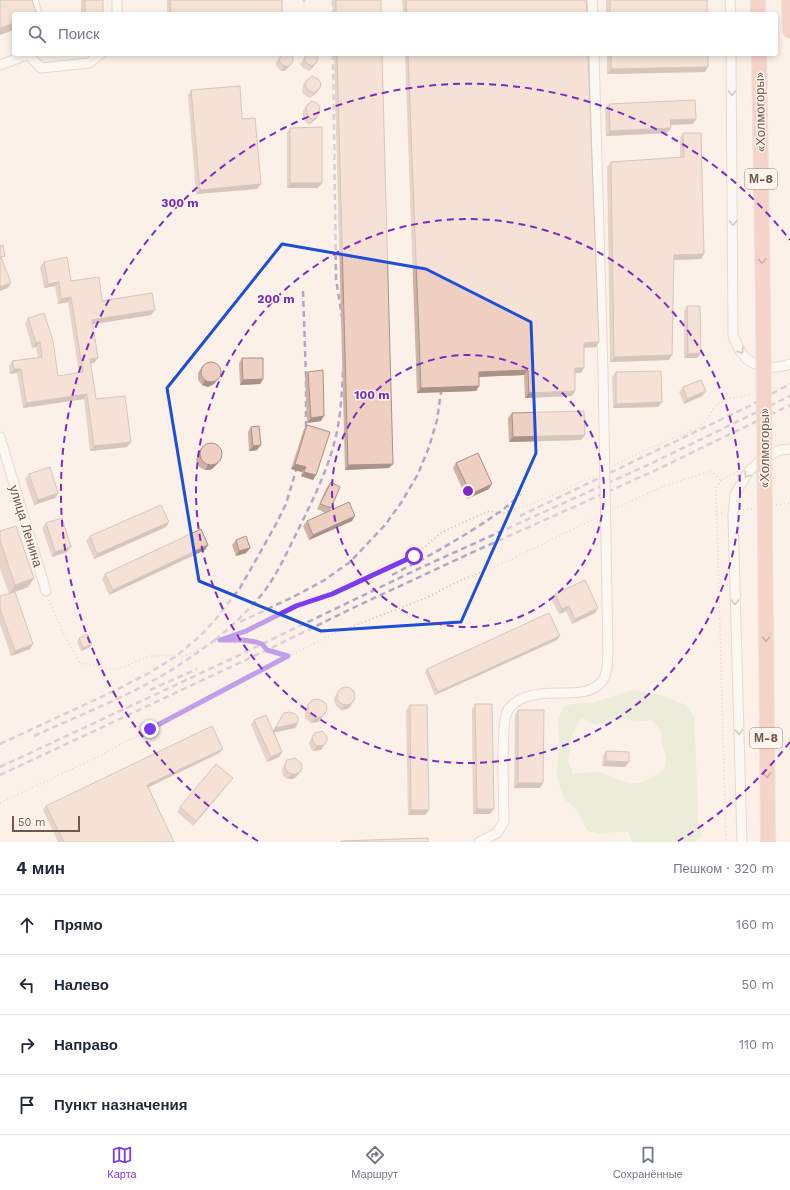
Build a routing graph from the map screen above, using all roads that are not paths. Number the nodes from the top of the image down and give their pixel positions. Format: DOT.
graph roads {
  1 [pos="33,0"];
  2 [pos="117,0"];
  3 [pos="592,0"];
  4 [pos="730,0"];
  5 [pos="758,0"];
  6 [pos="789,0"];
  7 [pos="36,12"];
  8 [pos="117,12"];
  9 [pos="593,12"];
  10 [pos="730,12"];
  11 [pos="758,12"];
  12 [pos="790,31"];
  13 [pos="22,56"];
  14 [pos="30,56"];
  15 [pos="98,56"];
  16 [pos="594,56"];
  17 [pos="731,56"];
  18 [pos="759,56"];
  19 [pos="0,64"];
  20 [pos="790,364"];
  21 [pos="0,438"];
  22 [pos="790,449"];
  23 [pos="46,591"];
  24 [pos="479,842"];
  25 [pos="742,842"];
  26 [pos="768,842"];
  1 -- 7 [label="street"];
  2 -- 8 [label="street"];
  3 -- 9 [label="street"];
  4 -- 10 [label="street"];
  5 -- 11 [label="highway"];
  6 -- 12 [label="highway"];
  13 -- 19 [label="street"];
  14 -- 15 [label="street"];
  16 -- 24 [label="street, bridge"];
  17 -- 20 [label="street, one-way"];
  18 -- 26 [label="highway, «Холмогоры» / М-8, one-way, bridge"];
  21 -- 23 [label="street, улица Ленина"];
  22 -- 25 [label="street, one-way"];
}
